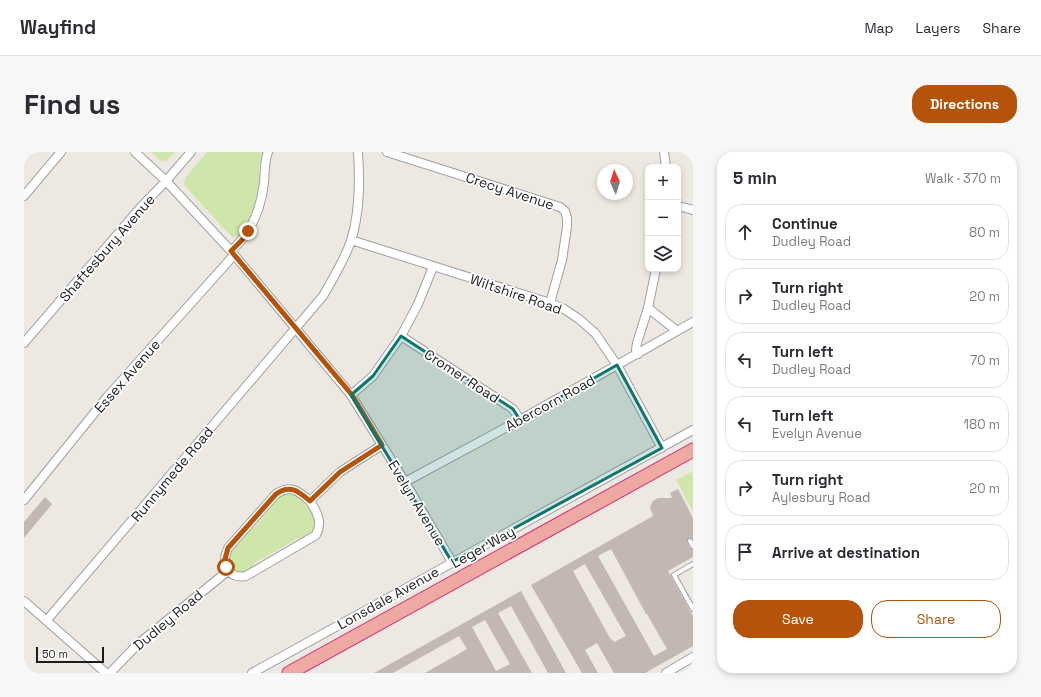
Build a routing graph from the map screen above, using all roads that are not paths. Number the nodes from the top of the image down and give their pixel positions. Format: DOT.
graph roads {
  1 [pos="61,152"];
  2 [pos="135,152"];
  3 [pos="191,152"];
  4 [pos="268,152"];
  5 [pos="358,152"];
  6 [pos="387,152"];
  7 [pos="664,152"];
  8 [pos="666,164"];
  9 [pos="166,181"];
  10 [pos="24,196"];
  11 [pos="681,207"];
  12 [pos="693,210"];
  13 [pos="351,240"];
  14 [pos="232,253"];
  15 [pos="434,267"];
  16 [pos="655,272"];
  17 [pos="550,303"];
  18 [pos="648,308"];
  19 [pos="693,322"];
  20 [pos="296,328"];
  21 [pos="677,331"];
  22 [pos="402,336"];
  23 [pos="24,343"];
  24 [pos="638,354"];
  25 [pos="617,365"];
  26 [pos="352,395"];
  27 [pos="520,420"];
  28 [pos="693,430"];
  29 [pos="382,445"];
  30 [pos="662,448"];
  31 [pos="693,450"];
  32 [pos="405,482"];
  33 [pos="24,500"];
  34 [pos="310,501"];
  35 [pos="690,541"];
  36 [pos="693,546"];
  37 [pos="452,562"];
  38 [pos="693,564"];
  39 [pos="229,570"];
  40 [pos="24,601"];
  41 [pos="693,609"];
  42 [pos="47,620"];
  43 [pos="693,657"];
  44 [pos="106,673"];
  45 [pos="110,673"];
  46 [pos="252,673"];
  47 [pos="289,673"];
  48 [pos="666,673"];
  1 -- 10 [label="street"];
  2 -- 9 [label="street, Evelyn Avenue"];
  3 -- 9 [label="street, Shaftesbury Avenue"];
  4 -- 14 [label="street, Essex Avenue"];
  5 -- 13 [label="street, Runnymede Road"];
  6 -- 17 [label="street, Crecy Avenue"];
  7 -- 8 [label="street"];
  9 -- 14 [label="street, Evelyn Avenue"];
  9 -- 23 [label="street, Shaftesbury Avenue"];
  11 -- 12 [label="street"];
  13 -- 15 [label="street, Wiltshire Road"];
  13 -- 20 [label="street, Runnymede Road"];
  14 -- 20 [label="street, Evelyn Avenue"];
  14 -- 33 [label="street, Essex Avenue"];
  15 -- 17 [label="street, Wiltshire Road"];
  15 -- 22 [label="street"];
  16 -- 18 [label="street"];
  17 -- 25 [label="street, Wiltshire Road"];
  18 -- 21 [label="street"];
  18 -- 24 [label="street"];
  19 -- 21 [label="street, Abercorn Road"];
  20 -- 26 [label="street, Evelyn Avenue"];
  20 -- 42 [label="street, Runnymede Road"];
  21 -- 24 [label="street, Abercorn Road"];
  22 -- 26 [label="street"];
  22 -- 27 [label="street, Cromer Road"];
  24 -- 25 [label="street, Abercorn Road"];
  25 -- 27 [label="street, Abercorn Road"];
  25 -- 30 [label="street, Wiltshire Road"];
  26 -- 29 [label="street, Evelyn Avenue"];
  27 -- 32 [label="street, Abercorn Road"];
  28 -- 30 [label="street, Lonsdale Avenue"];
  29 -- 32 [label="street, Evelyn Avenue"];
  29 -- 34 [label="street"];
  30 -- 37 [label="street, Lonsdale Avenue"];
  31 -- 47 [label="highway, Leger Way"];
  32 -- 37 [label="street, Evelyn Avenue"];
  34 -- 39 [label="street"];
  34 -- 39 [label="street"];
  35 -- 36 [label="lane"];
  37 -- 46 [label="street, Lonsdale Avenue"];
  38 -- 41 [label="lane"];
  39 -- 45 [label="street, Dudley Road"];
  40 -- 42 [label="street"];
  42 -- 44 [label="street"];
  43 -- 48 [label="street"];
}
